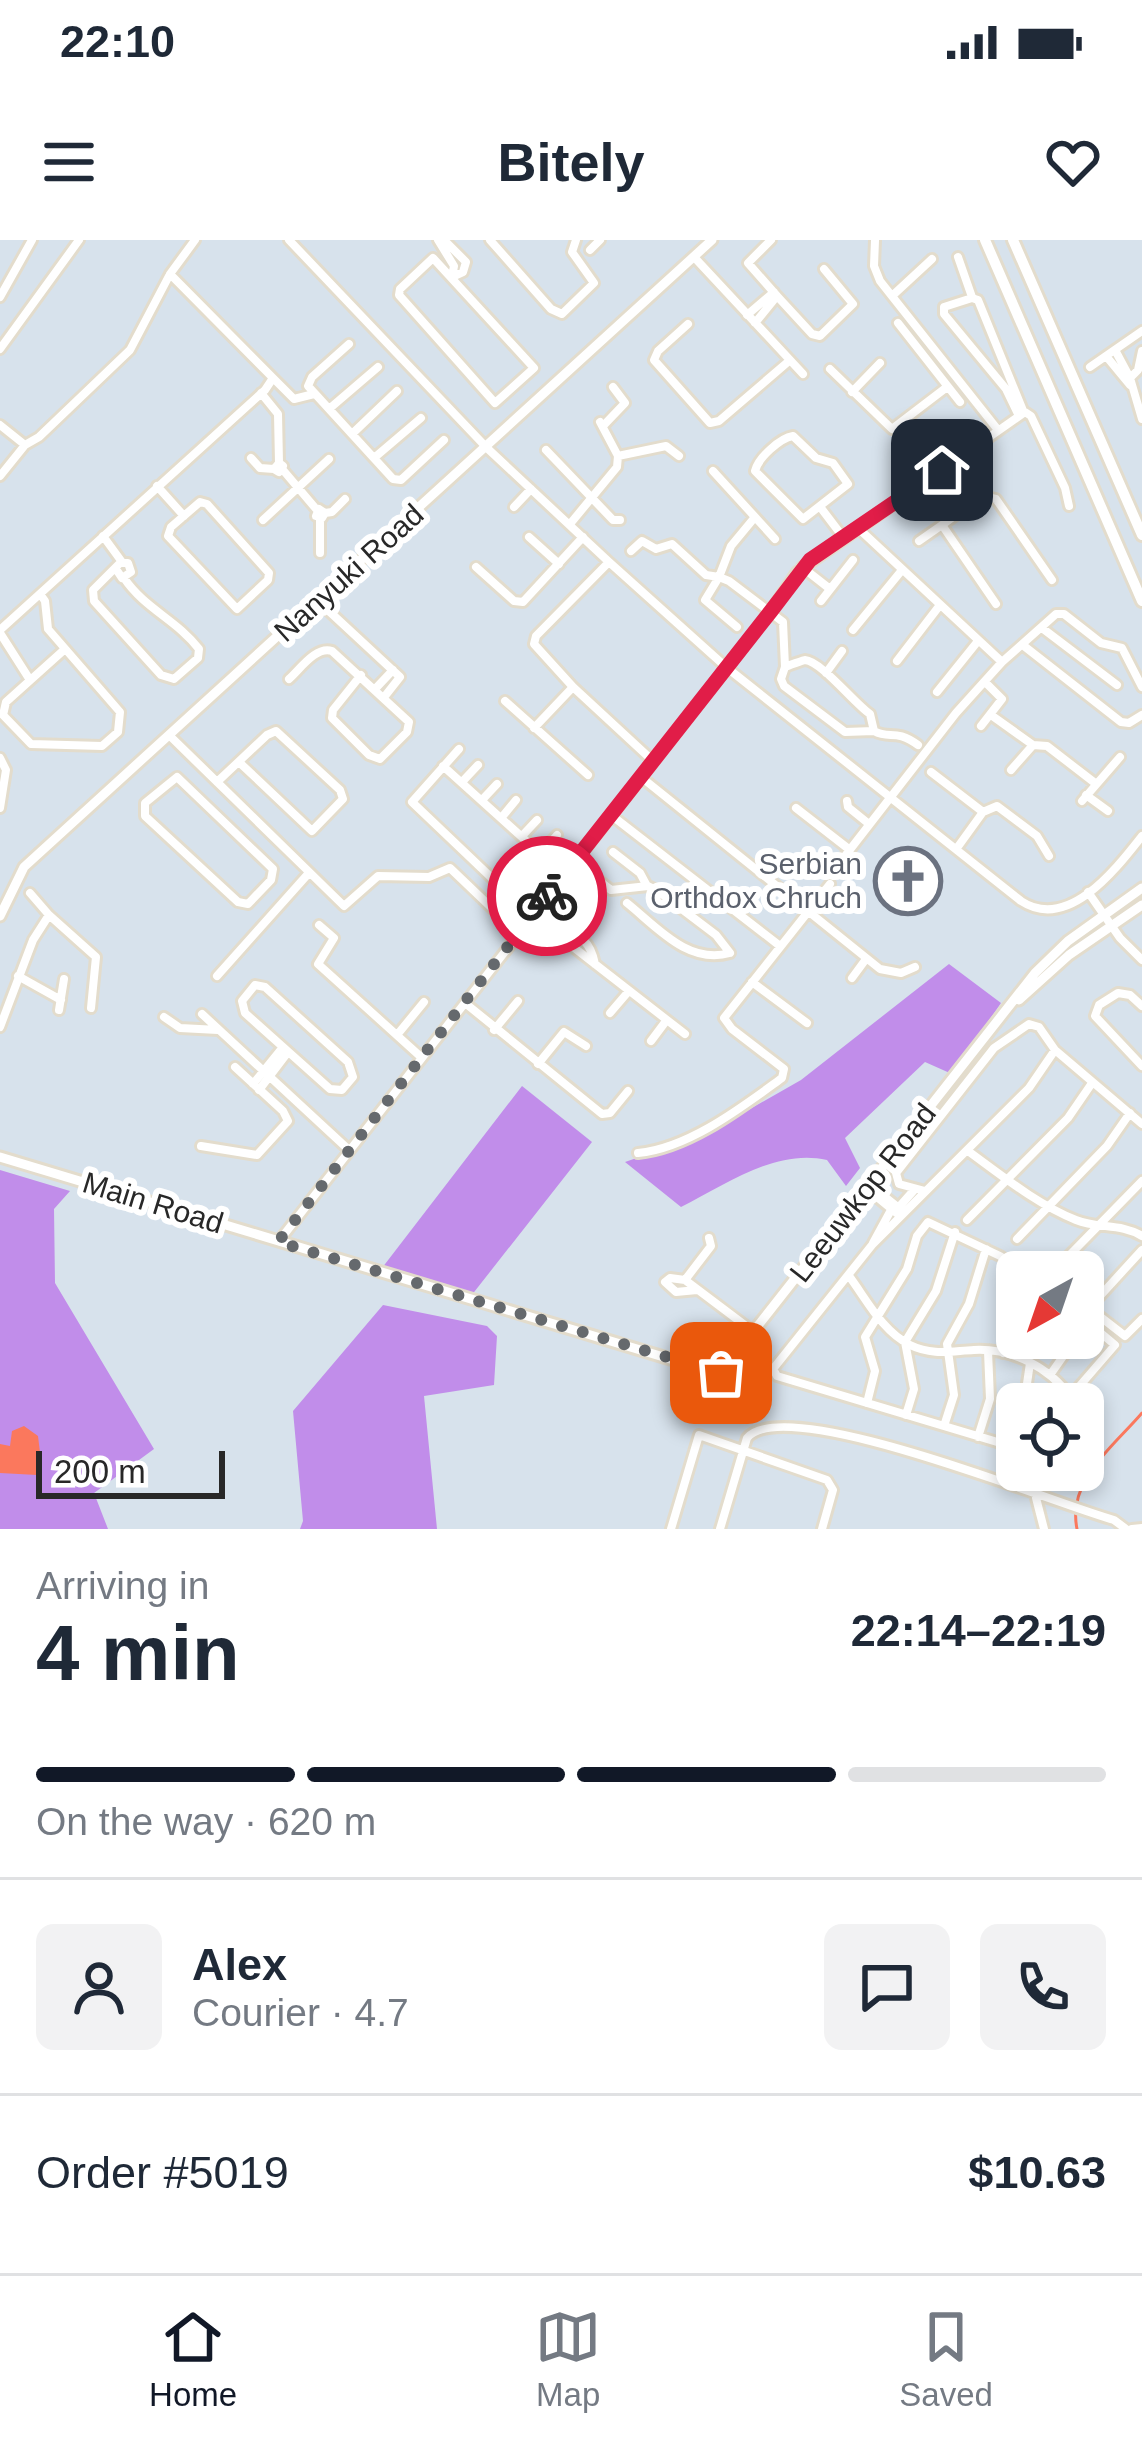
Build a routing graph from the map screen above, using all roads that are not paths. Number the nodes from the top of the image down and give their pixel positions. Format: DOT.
graph roads {
  1 [pos="32,240"];
  2 [pos="79,240"];
  3 [pos="195,240"];
  4 [pos="289,240"];
  5 [pos="441,240"];
  6 [pos="490,240"];
  7 [pos="576,240"];
  8 [pos="600,240"];
  9 [pos="712,240"];
  10 [pos="772,240"];
  11 [pos="875,240"];
  12 [pos="986,240"];
  13 [pos="1013,240"];
  14 [pos="590,250"];
  15 [pos="694,256"];
  16 [pos="958,257"];
  17 [pos="932,259"];
  18 [pos="824,269"];
  19 [pos="170,274"];
  20 [pos="452,277"];
  21 [pos="776,294"];
  22 [pos="892,296"];
  23 [pos="0,297"];
  24 [pos="972,298"];
  25 [pos="763,307"];
  26 [pos="747,315"];
  27 [pos="755,323"];
  28 [pos="898,323"];
  29 [pos="688,324"];
  30 [pos="1142,332"];
  31 [pos="349,344"];
  32 [pos="0,349"];
  33 [pos="1142,351"];
  34 [pos="1110,354"];
  35 [pos="789,361"];
  36 [pos="880,363"];
  37 [pos="378,367"];
  38 [pos="1090,367"];
  39 [pos="1008,368"];
  40 [pos="830,369"];
  41 [pos="802,374"];
  42 [pos="994,376"];
  43 [pos="273,378"];
  44 [pos="1131,382"];
  45 [pos="613,387"];
  46 [pos="947,388"];
  47 [pos="263,391"];
  48 [pos="397,391"];
  49 [pos="852,392"];
  50 [pos="314,394"];
  51 [pos="960,402"];
  52 [pos="329,409"];
  53 [pos="1022,414"];
  54 [pos="421,418"];
  55 [pos="1142,419"];
  56 [pos="902,424"];
  57 [pos="0,425"];
  58 [pos="998,430"];
  59 [pos="352,434"];
  60 [pos="444,440"];
  61 [pos="25,445"];
  62 [pos="487,448"];
  63 [pos="546,450"];
  64 [pos="618,456"];
  65 [pos="679,456"];
  66 [pos="250,458"];
  67 [pos="374,458"];
  68 [pos="329,459"];
  69 [pos="279,467"];
  70 [pos="713,471"];
  71 [pos="0,476"];
  72 [pos="933,476"];
  73 [pos="157,486"];
  74 [pos="298,488"];
  75 [pos="531,489"];
  76 [pos="593,497"];
  77 [pos="345,499"];
  78 [pos="1069,506"];
  79 [pos="514,507"];
  80 [pos="821,508"];
  81 [pos="960,512"];
  82 [pos="321,514"];
  83 [pos="184,516"];
  84 [pos="755,517"];
  85 [pos="263,520"];
  86 [pos="620,520"];
  87 [pos="570,524"];
  88 [pos="942,525"];
  89 [pos="858,527"];
  90 [pos="1142,535"];
  91 [pos="103,536"];
  92 [pos="529,537"];
  93 [pos="583,537"];
  94 [pos="843,537"];
  95 [pos="775,539"];
  96 [pos="919,542"];
  97 [pos="631,551"];
  98 [pos="320,553"];
  99 [pos="853,560"];
  100 [pos="609,562"];
  101 [pos="559,564"];
  102 [pos="119,566"];
  103 [pos="476,567"];
  104 [pos="802,567"];
  105 [pos="902,570"];
  106 [pos="718,577"];
  107 [pos="1052,580"];
  108 [pos="830,589"];
  109 [pos="40,594"];
  110 [pos="317,600"];
  111 [pos="821,601"];
  112 [pos="1142,601"];
  113 [pos="996,604"];
  114 [pos="940,605"];
  115 [pos="771,611"];
  116 [pos="737,627"];
  117 [pos="1042,628"];
  118 [pos="854,630"];
  119 [pos="0,632"];
  120 [pos="978,641"];
  121 [pos="1024,646"];
  122 [pos="65,649"];
  123 [pos="842,651"];
  124 [pos="897,661"];
  125 [pos="1002,662"];
  126 [pos="726,667"];
  127 [pos="785,667"];
  128 [pos="396,673"];
  129 [pos="826,673"];
  130 [pos="361,675"];
  131 [pos="289,679"];
  132 [pos="30,680"];
  133 [pos="984,682"];
  134 [pos="1117,685"];
  135 [pos="573,687"];
  136 [pos="1142,687"];
  137 [pos="376,688"];
  138 [pos="938,692"];
  139 [pos="385,696"];
  140 [pos="506,700"];
  141 [pos="991,715"];
  142 [pos="1142,715"];
  143 [pos="981,726"];
  144 [pos="534,728"];
  145 [pos="874,731"];
  146 [pos="170,736"];
  147 [pos="919,745"];
  148 [pos="1033,746"];
  149 [pos="459,749"];
  150 [pos="1120,757"];
  151 [pos="0,758"];
  152 [pos="653,761"];
  153 [pos="239,763"];
  154 [pos="478,765"];
  155 [pos="442,766"];
  156 [pos="1011,770"];
  157 [pos="932,772"];
  158 [pos="588,775"];
  159 [pos="641,777"];
  160 [pos="217,782"];
  161 [pos="462,782"];
  162 [pos="1095,783"];
  163 [pos="497,784"];
  164 [pos="890,797"];
  165 [pos="236,800"];
  166 [pos="482,800"];
  167 [pos="516,800"];
  168 [pos="847,800"];
  169 [pos="0,808"];
  170 [pos="796,808"];
  171 [pos="1108,811"];
  172 [pos="983,812"];
  173 [pos="611,815"];
  174 [pos="220,817"];
  175 [pos="502,818"];
  176 [pos="537,820"];
  177 [pos="869,824"];
  178 [pos="557,835"];
  179 [pos="522,836"];
  180 [pos="1142,836"];
  181 [pos="957,848"];
  182 [pos="613,852"];
  183 [pos="538,855"];
  184 [pos="1049,856"];
  185 [pos="574,861"];
  186 [pos="308,874"];
  187 [pos="561,877"];
  188 [pos="830,884"];
  189 [pos="646,886"];
  190 [pos="1142,888"];
  191 [pos="5,889"];
  192 [pos="1088,892"];
  193 [pos="30,893"];
  194 [pos="627,903"];
  195 [pos="1142,905"];
  196 [pos="809,910"];
  197 [pos="1103,913"];
  198 [pos="49,915"];
  199 [pos="532,915"];
  200 [pos="0,916"];
  201 [pos="320,925"];
  202 [pos="1111,925"];
  203 [pos="518,933"];
  204 [pos="780,946"];
  205 [pos="866,959"];
  206 [pos="1142,960"];
  207 [pos="915,967"];
  208 [pos="18,976"];
  209 [pos="217,976"];
  210 [pos="852,978"];
  211 [pos="64,979"];
  212 [pos="752,982"];
  213 [pos="628,992"];
  214 [pos="518,1000"];
  215 [pos="424,1002"];
  216 [pos="465,1003"];
  217 [pos="1142,1006"];
  218 [pos="91,1008"];
  219 [pos="1006,1012"];
  220 [pos="610,1013"];
  221 [pos="202,1014"];
  222 [pos="1,1016"];
  223 [pos="164,1017"];
  224 [pos="666,1021"];
  225 [pos="807,1023"];
  226 [pos="0,1027"];
  227 [pos="219,1030"];
  228 [pos="494,1030"];
  229 [pos="685,1034"];
  230 [pos="397,1035"];
  231 [pos="651,1041"];
  232 [pos="586,1046"];
  233 [pos="286,1050"];
  234 [pos="1055,1050"];
  235 [pos="422,1058"];
  236 [pos="538,1064"];
  237 [pos="1142,1066"];
  238 [pos="235,1067"];
  239 [pos="266,1073"];
  240 [pos="1091,1083"];
  241 [pos="256,1087"];
  242 [pos="628,1091"];
  243 [pos="1130,1113"];
  244 [pos="1142,1124"];
  245 [pos="201,1146"];
  246 [pos="349,1150"];
  247 [pos="968,1151"];
  248 [pos="638,1153"];
  249 [pos="0,1157"];
  250 [pos="1006,1178"];
  251 [pos="1142,1181"];
  252 [pos="867,1186"];
  253 [pos="920,1190"];
  254 [pos="1049,1205"];
  255 [pos="899,1211"];
  256 [pos="967,1220"];
  257 [pos="1098,1226"];
  258 [pos="955,1232"];
  259 [pos="1142,1236"];
  260 [pos="710,1238"];
  261 [pos="1017,1239"];
  262 [pos="278,1242"];
  263 [pos="986,1249"];
  264 [pos="1142,1250"];
  265 [pos="1074,1251"];
  266 [pos="996,1255"];
  267 [pos="848,1276"];
  268 [pos="685,1280"];
  269 [pos="1104,1289"];
  270 [pos="697,1290"];
  271 [pos="877,1315"];
  272 [pos="1142,1319"];
  273 [pos="1104,1327"];
  274 [pos="755,1333"];
  275 [pos="1104,1335"];
  276 [pos="905,1342"];
  277 [pos="988,1350"];
  278 [pos="996,1352"];
  279 [pos="946,1354"];
  280 [pos="1104,1358"];
  281 [pos="1019,1359"];
  282 [pos="1061,1359"];
  283 [pos="1103,1359"];
  284 [pos="1030,1363"];
  285 [pos="720,1374"];
  286 [pos="1050,1375"];
  287 [pos="1027,1383"];
  288 [pos="1055,1383"];
  289 [pos="1082,1383"];
  290 [pos="866,1403"];
  291 [pos="905,1415"];
  292 [pos="944,1426"];
  293 [pos="978,1437"];
  294 [pos="996,1442"];
  295 [pos="744,1449"];
  296 [pos="1036,1496"];
  297 [pos="1142,1528"];
  298 [pos="670,1529"];
  299 [pos="720,1529"];
  300 [pos="822,1529"];
  301 [pos="1044,1529"];
  302 [pos="1129,1529"];
  1 -- 23 [label="street"];
  2 -- 32 [label="street"];
  3 -- 19 [label="street"];
  4 -- 62 [label="street"];
  5 -- 20 [label="street"];
  6 -- 7 [label="street"];
  8 -- 14 [label="street"];
  9 -- 15 [label="street, Nanyuki Road"];
  10 -- 21 [label="street"];
  11 -- 22 [label="street"];
  12 -- 112 [label="main road"];
  13 -- 90 [label="main road"];
  15 -- 26 [label="street"];
  15 -- 62 [label="street, Nanyuki Road"];
  16 -- 24 [label="street"];
  17 -- 22 [label="street"];
  18 -- 21 [label="street"];
  19 -- 43 [label="street"];
  19 -- 61 [label="street"];
  20 -- 20 [label="street"];
  21 -- 25 [label="street"];
  22 -- 58 [label="street"];
  24 -- 39 [label="street"];
  24 -- 42 [label="street"];
  25 -- 26 [label="street"];
  25 -- 27 [label="street"];
  26 -- 27 [label="street"];
  27 -- 35 [label="street"];
  28 -- 46 [label="street"];
  29 -- 35 [label="street"];
  30 -- 34 [label="street"];
  31 -- 50 [label="street"];
  33 -- 44 [label="street"];
  34 -- 38 [label="street"];
  34 -- 44 [label="street"];
  35 -- 41 [label="street"];
  36 -- 49 [label="street"];
  37 -- 52 [label="street"];
  39 -- 42 [label="street"];
  39 -- 53 [label="street"];
  40 -- 49 [label="street"];
  42 -- 53 [label="street"];
  43 -- 47 [label="street"];
  43 -- 50 [label="street"];
  44 -- 55 [label="street"];
  45 -- 64 [label="street"];
  46 -- 51 [label="street"];
  46 -- 56 [label="street"];
  47 -- 69 [label="street"];
  47 -- 73 [label="street"];
  48 -- 59 [label="street"];
  49 -- 56 [label="street"];
  50 -- 52 [label="street"];
  52 -- 59 [label="street"];
  53 -- 58 [label="street"];
  53 -- 78 [label="street"];
  54 -- 67 [label="street"];
  56 -- 72 [label="street"];
  57 -- 61 [label="street"];
  58 -- 72 [label="street"];
  59 -- 67 [label="street"];
  60 -- 67 [label="street"];
  61 -- 71 [label="street"];
  62 -- 75 [label="street"];
  62 -- 110 [label="street, Nanyuki Road"];
  63 -- 76 [label="street"];
  64 -- 65 [label="street"];
  64 -- 76 [label="street"];
  66 -- 69 [label="street"];
  68 -- 74 [label="street"];
  69 -- 74 [label="street"];
  70 -- 84 [label="street"];
  72 -- 81 [label="street"];
  72 -- 89 [label="street"];
  73 -- 83 [label="street"];
  73 -- 91 [label="street"];
  74 -- 82 [label="street"];
  74 -- 85 [label="street"];
  75 -- 79 [label="street"];
  75 -- 87 [label="street"];
  76 -- 86 [label="street"];
  76 -- 87 [label="street"];
  77 -- 82 [label="street"];
  80 -- 80 [label="street"];
  80 -- 94 [label="street"];
  81 -- 88 [label="street"];
  81 -- 107 [label="street"];
  82 -- 98 [label="street"];
  83 -- 83 [label="street"];
  84 -- 95 [label="street"];
  84 -- 106 [label="street"];
  87 -- 93 [label="street"];
  88 -- 96 [label="street"];
  88 -- 113 [label="street"];
  89 -- 94 [label="street"];
  89 -- 105 [label="street"];
  91 -- 102 [label="street"];
  91 -- 109 [label="street"];
  92 -- 101 [label="street"];
  93 -- 100 [label="street"];
  93 -- 101 [label="street"];
  94 -- 104 [label="street"];
  97 -- 106 [label="street"];
  99 -- 108 [label="street"];
  100 -- 126 [label="street"];
  100 -- 135 [label="street"];
  101 -- 103 [label="street"];
  102 -- 102 [label="street"];
  104 -- 108 [label="street"];
  104 -- 115 [label="street"];
  105 -- 114 [label="street"];
  105 -- 118 [label="street"];
  106 -- 115 [label="street"];
  106 -- 116 [label="street"];
  108 -- 111 [label="street"];
  109 -- 119 [label="street"];
  109 -- 122 [label="street"];
  110 -- 128 [label="street"];
  110 -- 146 [label="street, Nanyuki Road"];
  114 -- 120 [label="street"];
  114 -- 124 [label="street"];
  115 -- 126 [label="street"];
  115 -- 127 [label="street"];
  117 -- 121 [label="street"];
  117 -- 134 [label="street"];
  117 -- 136 [label="street"];
  119 -- 132 [label="street"];
  120 -- 125 [label="street"];
  120 -- 138 [label="street"];
  121 -- 125 [label="street"];
  121 -- 142 [label="street"];
  122 -- 132 [label="street"];
  122 -- 132 [label="street"];
  123 -- 129 [label="street"];
  125 -- 133 [label="street"];
  126 -- 152 [label="street"];
  126 -- 164 [label="street"];
  127 -- 129 [label="street"];
  127 -- 145 [label="street"];
  128 -- 137 [label="street"];
  128 -- 139 [label="street"];
  129 -- 145 [label="street"];
  130 -- 131 [label="street"];
  130 -- 137 [label="street"];
  130 -- 139 [label="street"];
  133 -- 141 [label="street"];
  133 -- 164 [label="street"];
  135 -- 144 [label="street"];
  135 -- 152 [label="street"];
  137 -- 139 [label="street"];
  140 -- 144 [label="street"];
  141 -- 143 [label="street"];
  141 -- 148 [label="street"];
  144 -- 158 [label="street"];
  145 -- 147 [label="street"];
  146 -- 160 [label="street"];
  146 -- 191 [label="street, Nanyuki Road"];
  148 -- 156 [label="street"];
  148 -- 162 [label="street"];
  149 -- 155 [label="street"];
  150 -- 162 [label="street"];
  151 -- 169 [label="street"];
  152 -- 159 [label="street"];
  153 -- 153 [label="street"];
  153 -- 160 [label="street"];
  154 -- 161 [label="street"];
  155 -- 161 [label="street"];
  155 -- 183 [label="street"];
  157 -- 172 [label="street"];
  159 -- 173 [label="street"];
  159 -- 196 [label="street"];
  160 -- 165 [label="street"];
  161 -- 166 [label="street"];
  162 -- 171 [label="street"];
  163 -- 166 [label="street"];
  164 -- 177 [label="street"];
  164 -- 181 [label="street"];
  165 -- 174 [label="street"];
  165 -- 186 [label="street"];
  166 -- 175 [label="street"];
  167 -- 175 [label="street"];
  168 -- 177 [label="street"];
  170 -- 177 [label="street"];
  172 -- 181 [label="street"];
  172 -- 184 [label="street"];
  173 -- 185 [label="street"];
  173 -- 204 [label="street"];
  174 -- 174 [label="street"];
  175 -- 179 [label="street"];
  176 -- 179 [label="street"];
  178 -- 183 [label="street"];
  179 -- 183 [label="street"];
  180 -- 192 [label="street"];
  181 -- 192 [label="street"];
  182 -- 189 [label="street"];
  183 -- 187 [label="street"];
  185 -- 187 [label="street"];
  185 -- 189 [label="street"];
  186 -- 203 [label="street"];
  186 -- 209 [label="street"];
  187 -- 199 [label="street"];
  188 -- 196 [label="street"];
  189 -- 194 [label="street"];
  190 -- 197 [label="street, Leeuwkop Road"];
  191 -- 200 [label="street, Nanyuki Road"];
  192 -- 197 [label="street"];
  193 -- 198 [label="street"];
  195 -- 202 [label="street, Leeuwkop Road"];
  196 -- 204 [label="street"];
  196 -- 205 [label="street"];
  197 -- 202 [label="street"];
  197 -- 219 [label="street, Leeuwkop Road"];
  198 -- 208 [label="street"];
  198 -- 218 [label="street"];
  199 -- 203 [label="street"];
  199 -- 213 [label="street"];
  201 -- 230 [label="street"];
  202 -- 206 [label="street"];
  202 -- 219 [label="street, Leeuwkop Road"];
  203 -- 216 [label="street"];
  204 -- 212 [label="street"];
  205 -- 207 [label="street"];
  205 -- 210 [label="street"];
  208 -- 211 [label="street"];
  208 -- 222 [label="street"];
  212 -- 225 [label="street"];
  212 -- 248 [label="street"];
  213 -- 220 [label="street"];
  213 -- 224 [label="street"];
  214 -- 228 [label="street"];
  215 -- 230 [label="street"];
  216 -- 228 [label="street"];
  216 -- 235 [label="street"];
  217 -- 237 [label="street"];
  219 -- 252 [label="street, Leeuwkop Road"];
  221 -- 227 [label="street"];
  222 -- 226 [label="street"];
  223 -- 227 [label="street"];
  224 -- 229 [label="street"];
  224 -- 231 [label="street"];
  227 -- 239 [label="street"];
  228 -- 236 [label="street"];
  230 -- 235 [label="street"];
  232 -- 236 [label="street"];
  233 -- 233 [label="street"];
  233 -- 239 [label="street"];
  234 -- 240 [label="street"];
  234 -- 247 [label="street"];
  234 -- 253 [label="street"];
  235 -- 246 [label="street"];
  236 -- 242 [label="street"];
  238 -- 241 [label="street"];
  239 -- 241 [label="street"];
  239 -- 246 [label="street"];
  240 -- 243 [label="street"];
  240 -- 250 [label="street"];
  241 -- 245 [label="street"];
  243 -- 244 [label="street"];
  243 -- 254 [label="street"];
  246 -- 262 [label="street"];
  247 -- 250 [label="street"];
  247 -- 253 [label="street"];
  249 -- 262 [label="street, Main Road"];
  250 -- 254 [label="street"];
  250 -- 256 [label="street"];
  251 -- 257 [label="street"];
  252 -- 255 [label="street"];
  252 -- 274 [label="street, Leeuwkop Road"];
  253 -- 255 [label="street"];
  254 -- 257 [label="street"];
  254 -- 261 [label="street"];
  255 -- 267 [label="street"];
  257 -- 259 [label="street"];
  257 -- 265 [label="street"];
  258 -- 263 [label="street"];
  258 -- 271 [label="street"];
  258 -- 276 [label="street"];
  260 -- 268 [label="street"];
  262 -- 285 [label="street, Main Road"];
  263 -- 266 [label="street"];
  263 -- 279 [label="street"];
  264 -- 269 [label="street"];
  267 -- 271 [label="street"];
  267 -- 290 [label="street"];
  268 -- 270 [label="street"];
  268 -- 270 [label="street"];
  270 -- 274 [label="street"];
  271 -- 276 [label="street"];
  271 -- 290 [label="street"];
  272 -- 273 [label="street"];
  274 -- 285 [label="street, Leeuwkop Road"];
  275 -- 280 [label="street"];
  276 -- 279 [label="street"];
  276 -- 291 [label="street"];
  277 -- 278 [label="street"];
  277 -- 279 [label="street"];
  277 -- 293 [label="street"];
  279 -- 292 [label="street"];
  281 -- 284 [label="street"];
  282 -- 286 [label="street"];
  283 -- 289 [label="street"];
  284 -- 286 [label="street"];
  284 -- 287 [label="street"];
  286 -- 288 [label="street"];
  290 -- 291 [label="street"];
  291 -- 292 [label="street"];
  292 -- 293 [label="street"];
  293 -- 294 [label="street"];
  295 -- 296 [label="street"];
  295 -- 298 [label="street"];
  295 -- 299 [label="street"];
  295 -- 300 [label="street"];
  296 -- 301 [label="street"];
  296 -- 302 [label="street"];
  297 -- 302 [label="street"];
}
